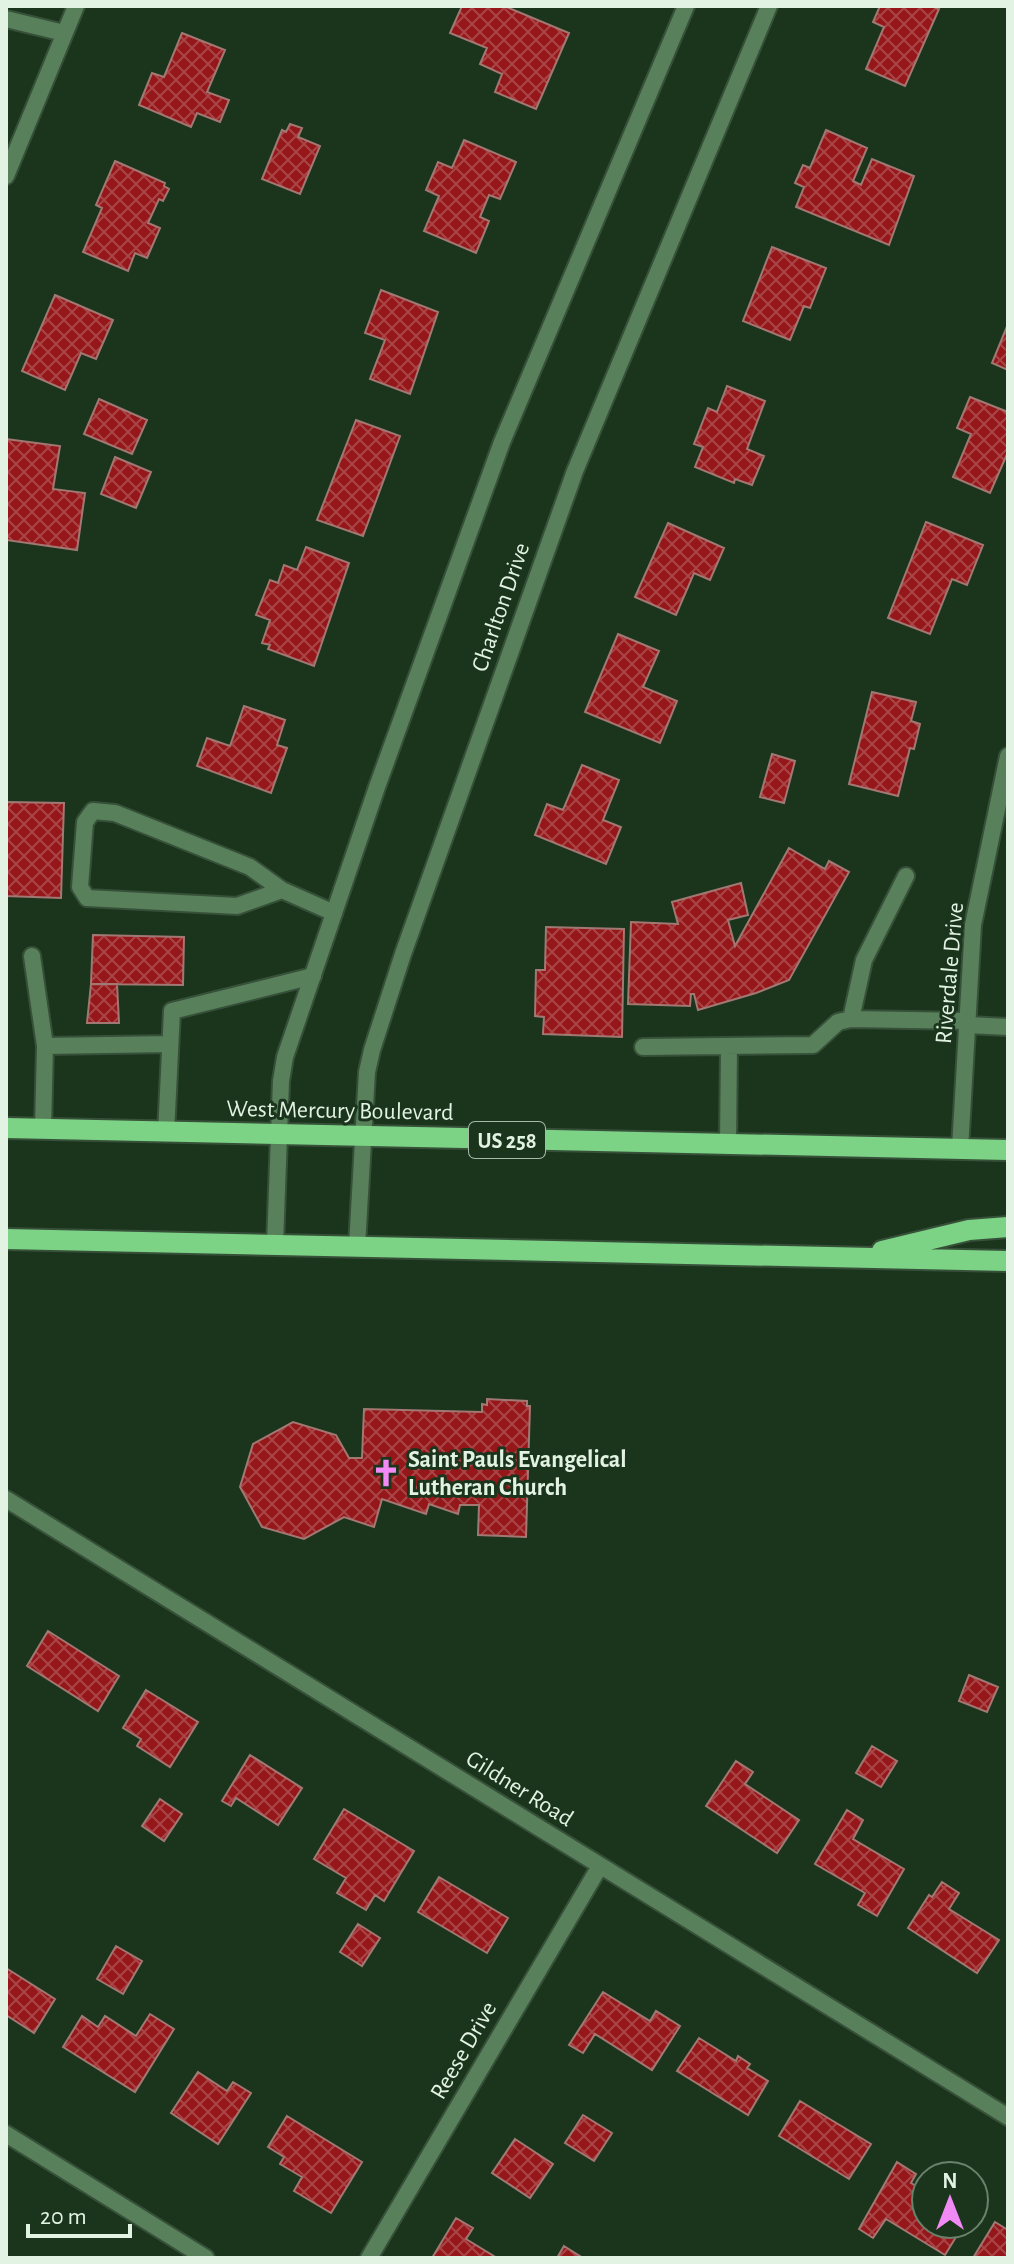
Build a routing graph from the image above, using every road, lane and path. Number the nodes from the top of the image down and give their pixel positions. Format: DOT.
graph roads {
  1 [pos="76,6"];
  2 [pos="686,6"];
  3 [pos="769,6"];
  4 [pos="6,19"];
  5 [pos="64,33"];
  6 [pos="6,176"];
  7 [pos="1008,756"];
  8 [pos="906,876"];
  9 [pos="282,890"];
  10 [pos="334,913"];
  11 [pos="32,956"];
  12 [pos="313,976"];
  13 [pos="851,1019"];
  14 [pos="967,1023"];
  15 [pos="1008,1027"];
  16 [pos="170,1044"];
  17 [pos="45,1046"];
  18 [pos="729,1046"];
  19 [pos="643,1047"];
  20 [pos="6,1128"];
  21 [pos="43,1128"];
  22 [pos="166,1133"];
  23 [pos="278,1135"];
  24 [pos="362,1137"];
  25 [pos="728,1144"];
  26 [pos="960,1149"];
  27 [pos="1008,1150"];
  28 [pos="1008,1227"];
  29 [pos="6,1239"];
  30 [pos="275,1244"];
  31 [pos="357,1246"];
  32 [pos="850,1258"];
  33 [pos="1008,1261"];
  34 [pos="6,1499"];
  35 [pos="600,1866"];
  36 [pos="1008,2117"];
  37 [pos="6,2134"];
  38 [pos="206,2258"];
  39 [pos="369,2258"];
  1 -- 5 [label="street"];
  2 -- 10 [label="street"];
  3 -- 24 [label="street, Charlton Drive"];
  4 -- 5 [label="street"];
  5 -- 6 [label="street"];
  7 -- 14 [label="street, Riverdale Drive"];
  8 -- 13 [label="street"];
  9 -- 9 [label="street"];
  9 -- 10 [label="street"];
  10 -- 12 [label="street"];
  11 -- 17 [label="street"];
  12 -- 16 [label="street"];
  12 -- 23 [label="street"];
  13 -- 14 [label="street"];
  13 -- 18 [label="street"];
  14 -- 15 [label="street"];
  14 -- 26 [label="street, Riverdale Drive"];
  16 -- 17 [label="street"];
  16 -- 22 [label="street"];
  17 -- 21 [label="street"];
  18 -- 19 [label="street"];
  18 -- 25 [label="street"];
  20 -- 21 [label="main road, West Mercury Boulevard / US 258"];
  21 -- 22 [label="main road, West Mercury Boulevard / US 258"];
  22 -- 23 [label="main road, West Mercury Boulevard / US 258"];
  23 -- 24 [label="main road, West Mercury Boulevard / US 258"];
  23 -- 30 [label="street"];
  24 -- 25 [label="main road, West Mercury Boulevard / US 258"];
  24 -- 31 [label="street, Charlton Drive"];
  25 -- 26 [label="main road, West Mercury Boulevard / US 258"];
  26 -- 27 [label="main road, West Mercury Boulevard / US 258"];
  28 -- 32 [label="main road"];
  29 -- 30 [label="main road"];
  30 -- 31 [label="main road"];
  31 -- 32 [label="main road"];
  32 -- 33 [label="main road"];
  34 -- 35 [label="street, Gildner Road"];
  35 -- 36 [label="street, Gildner Road"];
  35 -- 39 [label="street, Reese Drive"];
  37 -- 38 [label="street"];
}
